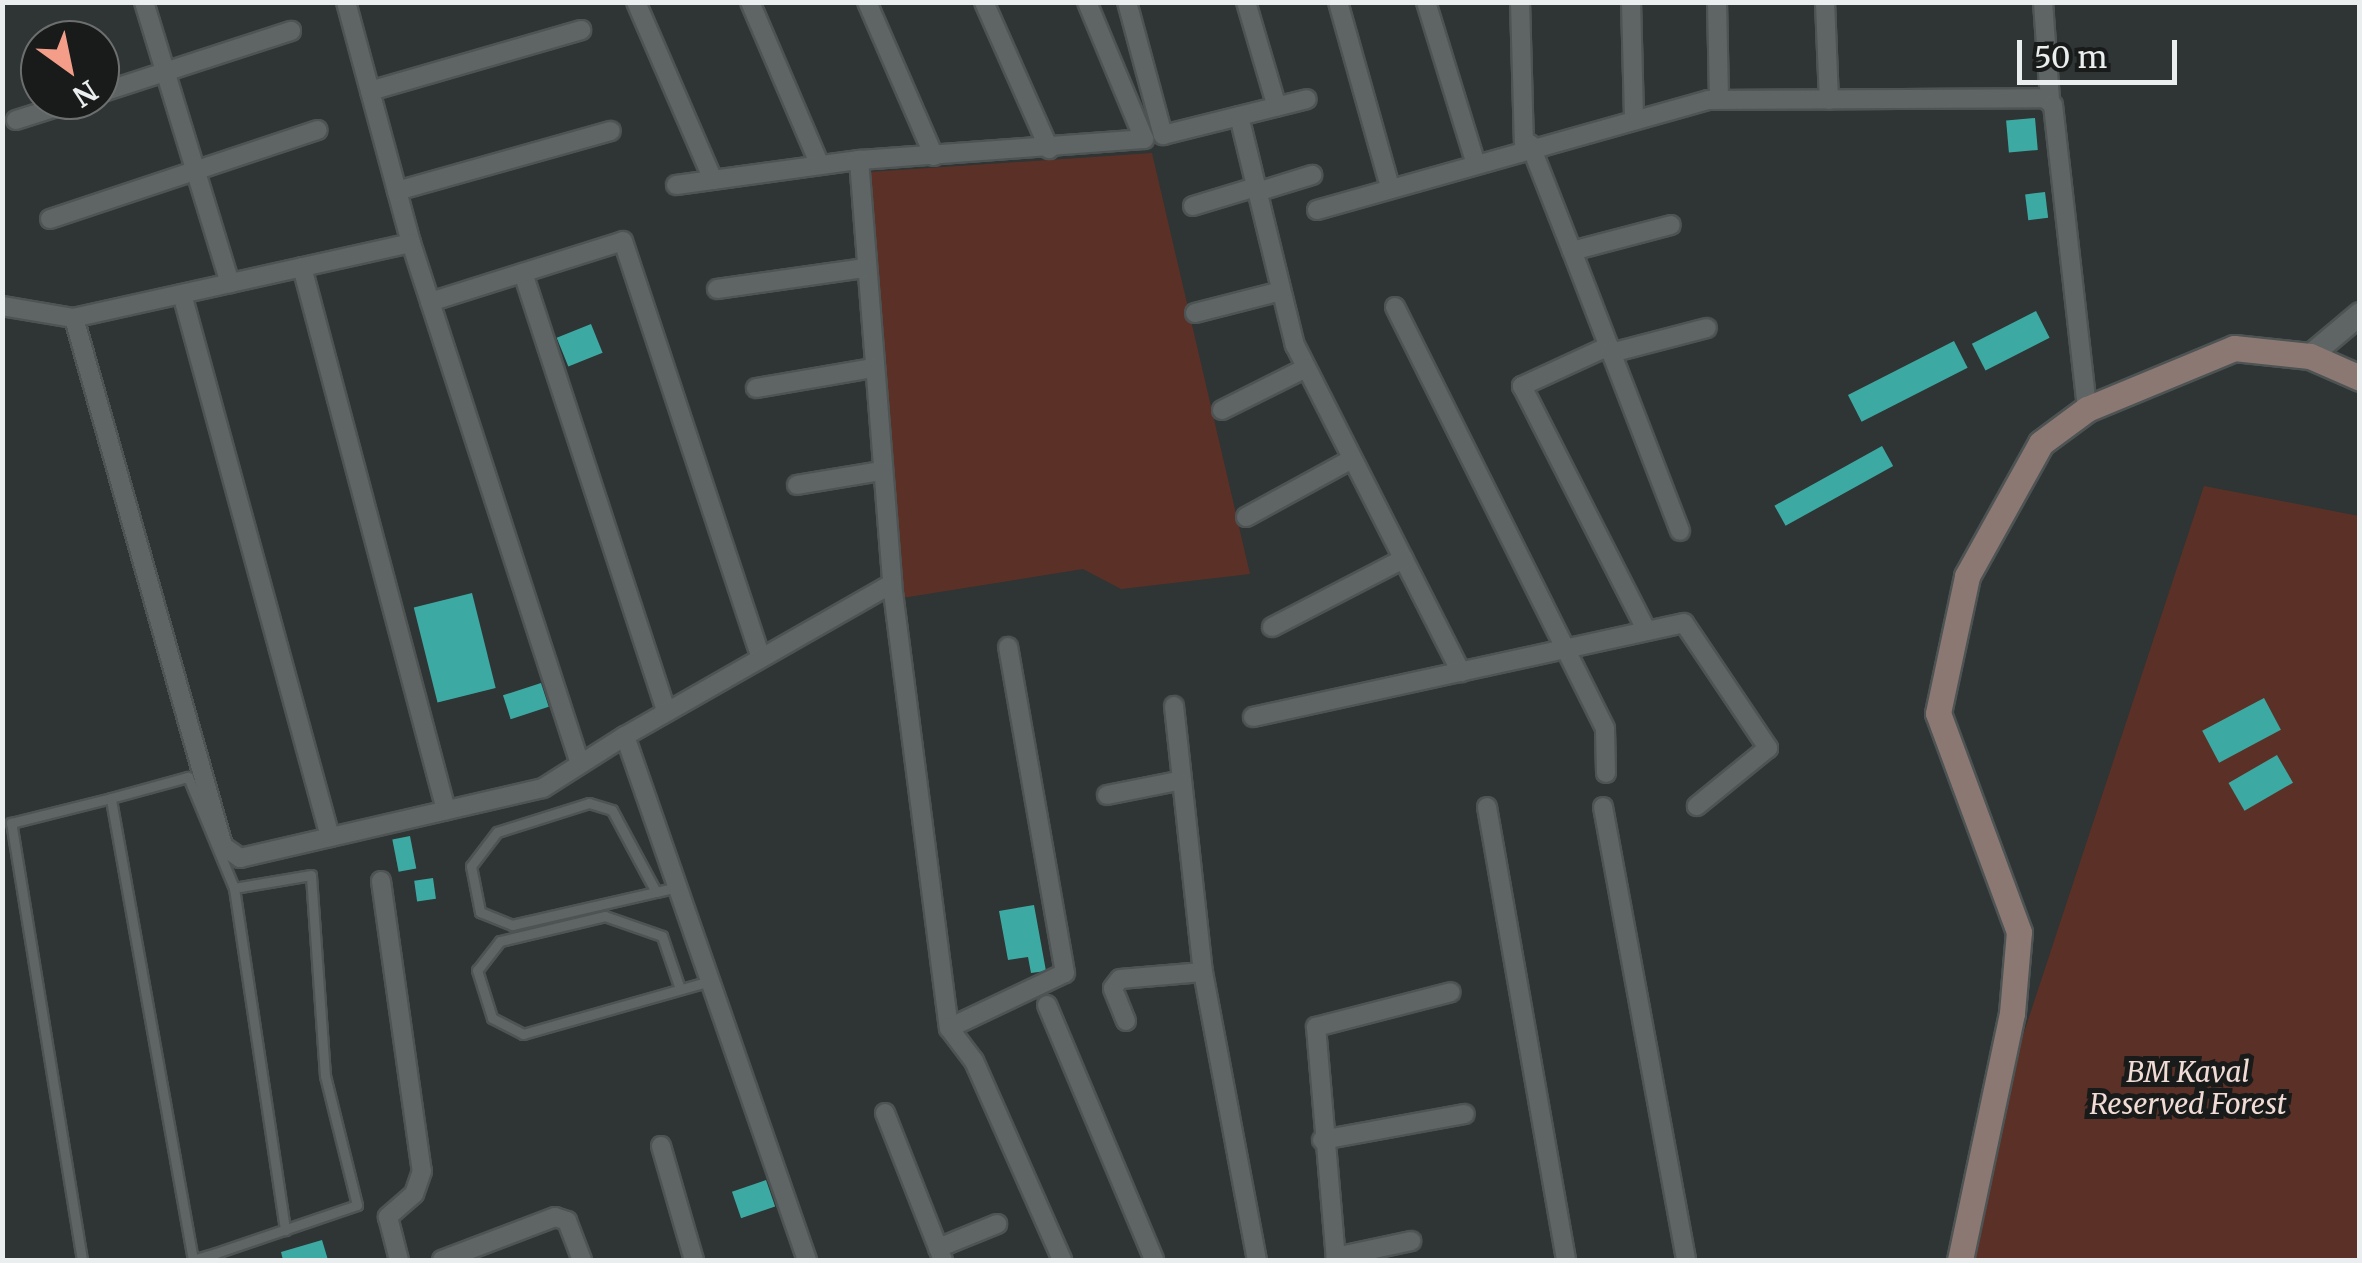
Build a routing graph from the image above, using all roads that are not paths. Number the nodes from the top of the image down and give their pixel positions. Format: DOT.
graph roads {
  1 [pos="144,2"];
  2 [pos="346,2"];
  3 [pos="636,2"];
  4 [pos="750,2"];
  5 [pos="867,2"];
  6 [pos="984,2"];
  7 [pos="1087,2"];
  8 [pos="1127,2"];
  9 [pos="1246,2"];
  10 [pos="1338,2"];
  11 [pos="1426,2"];
  12 [pos="1520,2"];
  13 [pos="1631,2"];
  14 [pos="1717,2"];
  15 [pos="1825,2"];
  16 [pos="2043,2"];
  17 [pos="581,30"];
  18 [pos="291,31"];
  19 [pos="161,74"];
  20 [pos="120,87"];
  21 [pos="370,91"];
  22 [pos="1720,98"];
  23 [pos="1306,100"];
  24 [pos="1830,100"];
  25 [pos="2050,100"];
  26 [pos="1277,107"];
  27 [pos="1634,114"];
  28 [pos="1239,116"];
  29 [pos="20,119"];
  30 [pos="16,120"];
  31 [pos="318,130"];
  32 [pos="611,131"];
  33 [pos="1527,144"];
  34 [pos="1048,149"];
  35 [pos="934,156"];
  36 [pos="859,160"];
  37 [pos="1475,160"];
  38 [pos="820,165"];
  39 [pos="194,172"];
  40 [pos="1312,175"];
  41 [pos="714,180"];
  42 [pos="676,185"];
  43 [pos="1390,187"];
  44 [pos="1257,190"];
  45 [pos="397,191"];
  46 [pos="1193,206"];
  47 [pos="1317,210"];
  48 [pos="50,219"];
  49 [pos="1671,224"];
  50 [pos="411,243"];
  51 [pos="1572,251"];
  52 [pos="302,267"];
  53 [pos="864,268"];
  54 [pos="523,273"];
  55 [pos="230,283"];
  56 [pos="718,289"];
  57 [pos="1281,291"];
  58 [pos="182,294"];
  59 [pos="430,302"];
  60 [pos="2,306"];
  61 [pos="1395,306"];
  62 [pos="1195,312"];
  63 [pos="2360,314"];
  64 [pos="74,318"];
  65 [pos="1707,328"];
  66 [pos="1610,350"];
  67 [pos="2310,356"];
  68 [pos="873,368"];
  69 [pos="1306,368"];
  70 [pos="2360,378"];
  71 [pos="756,388"];
  72 [pos="2087,409"];
  73 [pos="1222,410"];
  74 [pos="1352,459"];
  75 [pos="882,471"];
  76 [pos="797,485"];
  77 [pos="1246,517"];
  78 [pos="1680,531"];
  79 [pos="1404,558"];
  80 [pos="892,584"];
  81 [pos="1272,627"];
  82 [pos="1648,632"];
  83 [pos="1008,647"];
  84 [pos="1566,649"];
  85 [pos="760,656"];
  86 [pos="1461,672"];
  87 [pos="1174,706"];
  88 [pos="666,711"];
  89 [pos="1253,717"];
  90 [pos="625,736"];
  91 [pos="580,764"];
  92 [pos="1606,773"];
  93 [pos="1178,781"];
  94 [pos="1107,795"];
  95 [pos="111,798"];
  96 [pos="1698,806"];
  97 [pos="1487,807"];
  98 [pos="1602,807"];
  99 [pos="446,810"];
  100 [pos="330,837"];
  101 [pos="380,881"];
  102 [pos="234,888"];
  103 [pos="678,888"];
  104 [pos="656,892"];
  105 [pos="1203,972"];
  106 [pos="710,981"];
  107 [pos="680,990"];
  108 [pos="1451,992"];
  109 [pos="1046,1005"];
  110 [pos="1126,1021"];
  111 [pos="949,1028"];
  112 [pos="886,1113"];
  113 [pos="1465,1114"];
  114 [pos="1322,1140"];
  115 [pos="661,1146"];
  116 [pos="997,1224"];
  117 [pos="284,1230"];
  118 [pos="1411,1241"];
  119 [pos="493,1253"];
  120 [pos="941,1254"];
  121 [pos="1336,1259"];
  122 [pos="82,1260"];
  123 [pos="193,1260"];
  124 [pos="400,1260"];
  125 [pos="442,1260"];
  126 [pos="582,1260"];
  127 [pos="694,1260"];
  128 [pos="807,1260"];
  129 [pos="1062,1260"];
  130 [pos="1154,1260"];
  131 [pos="1258,1260"];
  132 [pos="1566,1260"];
  133 [pos="1686,1260"];
  134 [pos="1960,1260"];
  1 -- 19 [label="street"];
  2 -- 21 [label="street"];
  3 -- 41 [label="street"];
  4 -- 38 [label="street"];
  5 -- 35 [label="street"];
  6 -- 34 [label="street"];
  7 -- 34 [label="street"];
  8 -- 28 [label="street"];
  9 -- 26 [label="street"];
  10 -- 43 [label="street"];
  11 -- 37 [label="street"];
  12 -- 33 [label="street"];
  13 -- 27 [label="street"];
  14 -- 22 [label="street"];
  15 -- 24 [label="street"];
  16 -- 25 [label="street"];
  17 -- 21 [label="street"];
  18 -- 19 [label="street"];
  19 -- 20 [label="street"];
  19 -- 39 [label="street"];
  21 -- 45 [label="street"];
  22 -- 24 [label="street"];
  22 -- 27 [label="street"];
  23 -- 26 [label="street"];
  24 -- 25 [label="street"];
  25 -- 72 [label="street"];
  26 -- 28 [label="street"];
  27 -- 33 [label="street"];
  28 -- 44 [label="street"];
  29 -- 30 [label="street"];
  31 -- 39 [label="street"];
  32 -- 45 [label="street"];
  33 -- 37 [label="street"];
  33 -- 51 [label="street"];
  34 -- 35 [label="street"];
  35 -- 36 [label="street"];
  36 -- 38 [label="street"];
  36 -- 53 [label="street"];
  37 -- 43 [label="street"];
  38 -- 41 [label="street"];
  39 -- 48 [label="street"];
  39 -- 55 [label="street"];
  40 -- 44 [label="street"];
  41 -- 42 [label="street"];
  43 -- 47 [label="street"];
  44 -- 46 [label="street"];
  44 -- 57 [label="street"];
  45 -- 50 [label="street"];
  49 -- 51 [label="street"];
  50 -- 52 [label="street"];
  50 -- 59 [label="street"];
  51 -- 66 [label="street"];
  52 -- 55 [label="street"];
  52 -- 99 [label="street"];
  53 -- 56 [label="street"];
  53 -- 68 [label="street"];
  54 -- 59 [label="street"];
  54 -- 85 [label="street"];
  54 -- 88 [label="street"];
  55 -- 58 [label="street"];
  57 -- 62 [label="street"];
  57 -- 69 [label="street"];
  58 -- 64 [label="street"];
  58 -- 100 [label="street"];
  59 -- 91 [label="street"];
  60 -- 64 [label="street"];
  61 -- 84 [label="street"];
  63 -- 67 [label="street"];
  64 -- 100 [label="street"];
  65 -- 66 [label="street"];
  66 -- 78 [label="street"];
  66 -- 82 [label="street"];
  67 -- 70 [label="main road"];
  67 -- 72 [label="main road"];
  68 -- 71 [label="street"];
  68 -- 75 [label="street"];
  69 -- 73 [label="street"];
  69 -- 74 [label="street"];
  72 -- 134 [label="main road"];
  74 -- 77 [label="street"];
  74 -- 79 [label="street"];
  75 -- 76 [label="street"];
  75 -- 80 [label="street"];
  79 -- 81 [label="street"];
  79 -- 86 [label="street"];
  80 -- 85 [label="street"];
  80 -- 111 [label="street"];
  82 -- 84 [label="street"];
  82 -- 96 [label="street"];
  83 -- 111 [label="street"];
  84 -- 86 [label="street"];
  84 -- 92 [label="street"];
  85 -- 88 [label="street"];
  86 -- 89 [label="street"];
  87 -- 93 [label="street"];
  88 -- 90 [label="street"];
  90 -- 91 [label="street"];
  90 -- 103 [label="street"];
  91 -- 99 [label="street"];
  93 -- 94 [label="street"];
  93 -- 105 [label="street"];
  95 -- 102 [label="lane"];
  95 -- 122 [label="lane"];
  95 -- 123 [label="lane"];
  97 -- 132 [label="street"];
  98 -- 133 [label="street"];
  99 -- 100 [label="street"];
  101 -- 124 [label="street"];
  102 -- 117 [label="lane"];
  102 -- 117 [label="lane"];
  103 -- 104 [label="lane"];
  103 -- 106 [label="street"];
  104 -- 104 [label="lane"];
  105 -- 110 [label="street"];
  105 -- 131 [label="street"];
  106 -- 107 [label="lane"];
  106 -- 128 [label="street"];
  107 -- 107 [label="lane"];
  108 -- 114 [label="street"];
  109 -- 130 [label="street"];
  111 -- 129 [label="street"];
  112 -- 120 [label="street"];
  113 -- 114 [label="street"];
  114 -- 121 [label="street"];
  115 -- 127 [label="street"];
  116 -- 120 [label="street"];
  117 -- 123 [label="lane"];
  118 -- 121 [label="street"];
  119 -- 125 [label="street"];
  119 -- 126 [label="street"];
}
